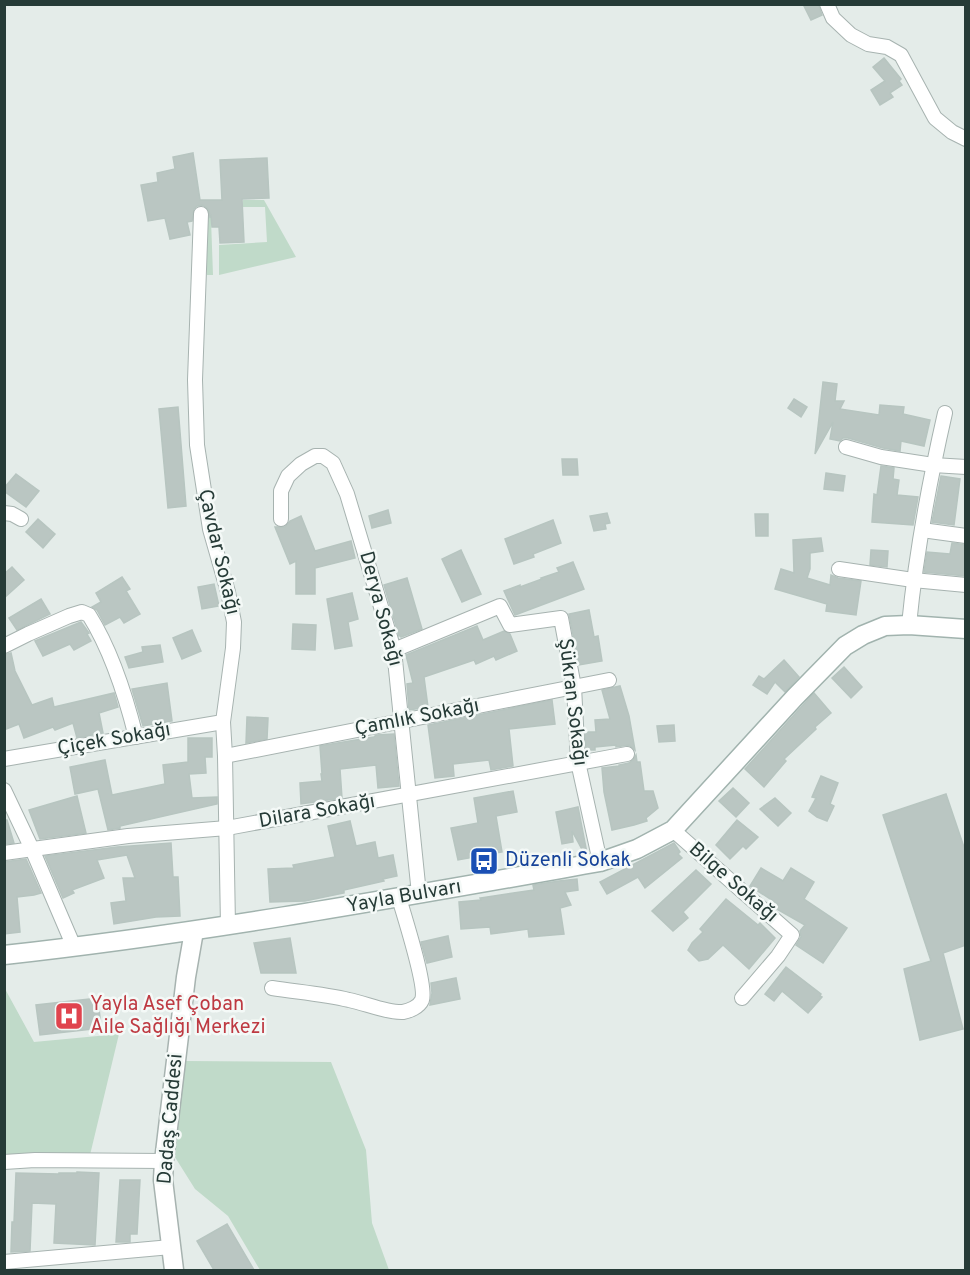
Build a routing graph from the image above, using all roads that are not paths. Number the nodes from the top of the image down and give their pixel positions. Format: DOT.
graph roads {
  1 [pos="827,4"];
  2 [pos="966,139"];
  3 [pos="201,214"];
  4 [pos="945,413"];
  5 [pos="846,447"];
  6 [pos="933,465"];
  7 [pos="966,467"];
  8 [pos="4,513"];
  9 [pos="21,519"];
  10 [pos="281,519"];
  11 [pos="922,530"];
  12 [pos="966,536"];
  13 [pos="839,569"];
  14 [pos="913,580"];
  15 [pos="966,585"];
  16 [pos="909,625"];
  17 [pos="960,630"];
  18 [pos="6,640"];
  19 [pos="394,650"];
  20 [pos="609,680"];
  21 [pos="574,687"];
  22 [pos="402,721"];
  23 [pos="223,722"];
  24 [pos="136,737"];
  25 [pos="627,754"];
  26 [pos="225,756"];
  27 [pos="4,759"];
  28 [pos="578,762"];
  29 [pos="4,790"];
  30 [pos="408,795"];
  31 [pos="227,828"];
  32 [pos="673,830"];
  33 [pos="32,849"];
  34 [pos="4,852"];
  35 [pos="600,862"];
  36 [pos="419,894"];
  37 [pos="399,898"];
  38 [pos="228,926"];
  39 [pos="194,931"];
  40 [pos="74,947"];
  41 [pos="4,955"];
  42 [pos="272,988"];
  43 [pos="742,998"];
  44 [pos="164,1161"];
  45 [pos="4,1162"];
  46 [pos="171,1247"];
  47 [pos="4,1262"];
  48 [pos="174,1270"];
  1 -- 2 [label="street"];
  3 -- 23 [label="street, Çavdar Sokağı"];
  4 -- 6 [label="street"];
  5 -- 6 [label="street"];
  6 -- 7 [label="street"];
  6 -- 11 [label="street"];
  8 -- 9 [label="street"];
  10 -- 19 [label="street, Derya Sokağı"];
  11 -- 12 [label="street"];
  11 -- 14 [label="street"];
  13 -- 14 [label="street"];
  14 -- 15 [label="street"];
  14 -- 16 [label="street"];
  16 -- 17 [label="main road, Yayla Bulvarı"];
  16 -- 32 [label="main road, Yayla Bulvarı"];
  18 -- 24 [label="street"];
  19 -- 21 [label="street, Şükran Sokağı"];
  19 -- 22 [label="street, Derya Sokağı"];
  20 -- 21 [label="street, Çamlık Sokağı"];
  21 -- 22 [label="street, Çamlık Sokağı"];
  21 -- 28 [label="street, Şükran Sokağı"];
  22 -- 26 [label="street, Çamlık Sokağı"];
  22 -- 30 [label="street, Derya Sokağı"];
  23 -- 24 [label="street, Çiçek Sokağı"];
  23 -- 26 [label="street, Çavdar Sokağı"];
  24 -- 27 [label="street, Çiçek Sokağı"];
  25 -- 28 [label="street, Dilara Sokağı"];
  26 -- 31 [label="street, Çavdar Sokağı"];
  28 -- 30 [label="street, Dilara Sokağı"];
  28 -- 35 [label="street, Şükran Sokağı"];
  29 -- 33 [label="street"];
  30 -- 31 [label="street, Dilara Sokağı"];
  30 -- 36 [label="street, Derya Sokağı"];
  31 -- 33 [label="street, Dilara Sokağı"];
  31 -- 38 [label="street, Çavdar Sokağı"];
  32 -- 35 [label="main road, Yayla Bulvarı"];
  32 -- 43 [label="street, Bilge Sokağı"];
  33 -- 34 [label="street, Dilara Sokağı"];
  33 -- 40 [label="street"];
  35 -- 36 [label="main road, Yayla Bulvarı"];
  36 -- 37 [label="main road, Yayla Bulvarı"];
  37 -- 38 [label="main road, Yayla Bulvarı"];
  37 -- 42 [label="street"];
  38 -- 39 [label="main road, Yayla Bulvarı"];
  39 -- 40 [label="main road, Yayla Bulvarı"];
  39 -- 44 [label="main road, Dadaş Caddesi"];
  40 -- 41 [label="main road, Yayla Bulvarı"];
  44 -- 45 [label="street"];
  44 -- 46 [label="main road, Dadaş Caddesi"];
  46 -- 47 [label="street"];
  46 -- 48 [label="main road, Dadaş Caddesi"];
}
